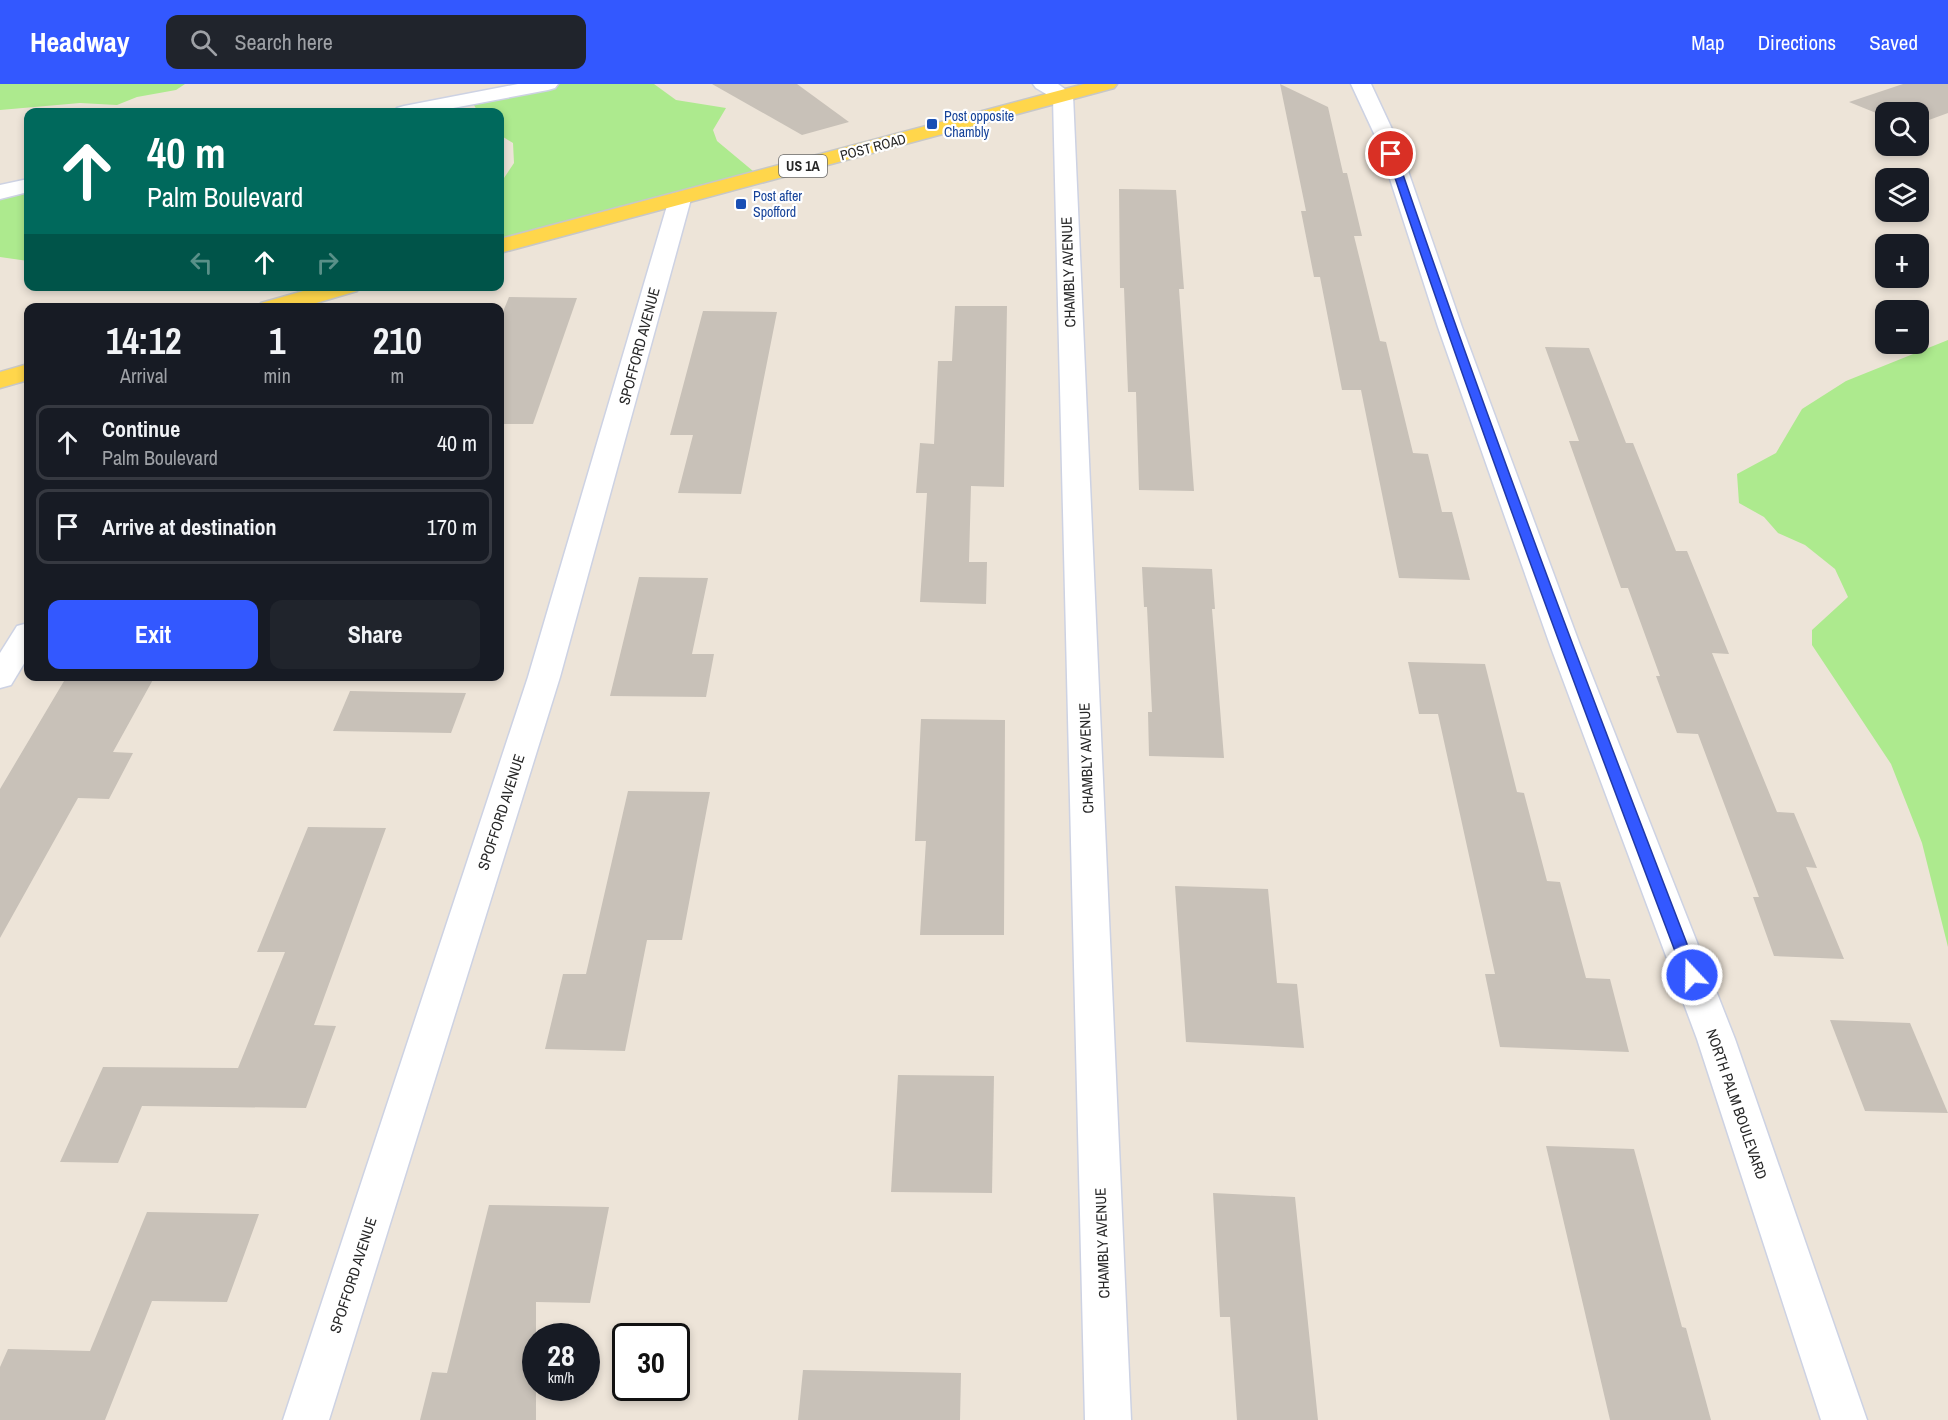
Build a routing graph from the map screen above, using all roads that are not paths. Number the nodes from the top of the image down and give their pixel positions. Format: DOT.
graph roads {
  1 [pos="548,84"];
  2 [pos="1107,84"];
  3 [pos="1360,84"];
  4 [pos="1053,90"];
  5 [pos="425,108"];
  6 [pos="24,187"];
  7 [pos="0,192"];
  8 [pos="680,199"];
  9 [pos="504,245"];
  10 [pos="331,291"];
  11 [pos="288,303"];
  12 [pos="24,373"];
  13 [pos="0,380"];
  14 [pos="24,639"];
  15 [pos="0,678"];
  16 [pos="306,1420"];
  17 [pos="1108,1420"];
  18 [pos="1844,1420"];
  1 -- 5 [label="street"];
  2 -- 4 [label="main road, POST ROAD / US 1A"];
  3 -- 18 [label="street, NORTH PALM BOULEVARD"];
  4 -- 8 [label="main road, POST ROAD / US 1A"];
  4 -- 17 [label="street, CHAMBLY AVENUE"];
  6 -- 7 [label="street"];
  8 -- 9 [label="main road, POST ROAD / US 1A"];
  8 -- 16 [label="street, SPOFFORD AVENUE"];
  10 -- 11 [label="main road"];
  12 -- 13 [label="main road"];
  14 -- 15 [label="street"];
}
